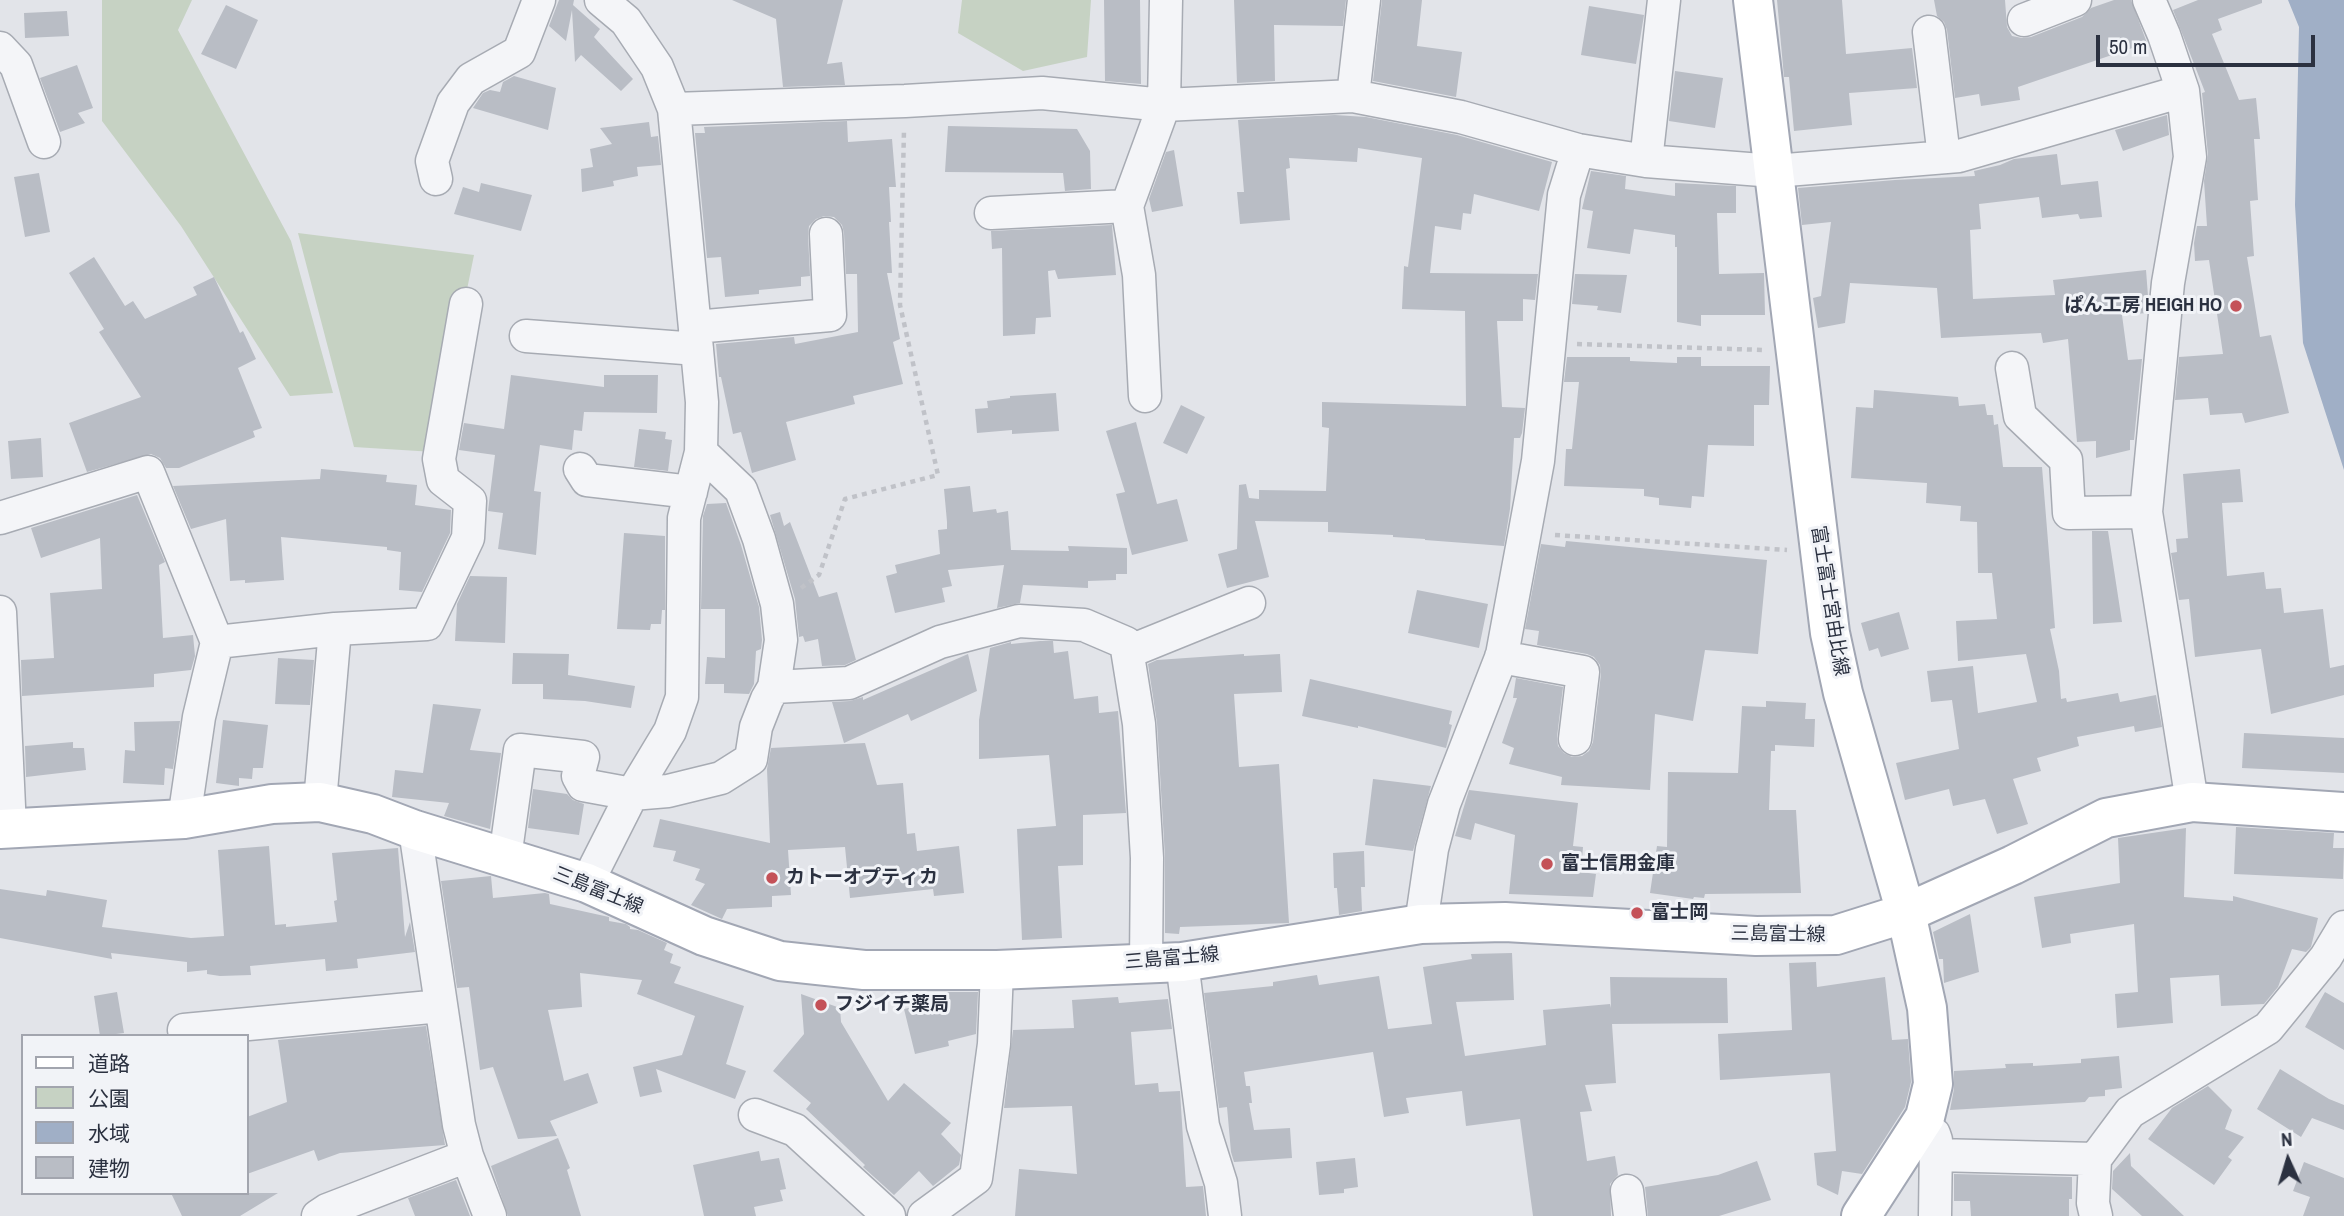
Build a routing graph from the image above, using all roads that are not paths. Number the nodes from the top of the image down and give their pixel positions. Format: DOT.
graph roads {
  1 [pos="538,0"];
  2 [pos="601,0"];
  3 [pos="1166,0"];
  4 [pos="1364,0"];
  5 [pos="1664,0"];
  6 [pos="1753,0"];
  7 [pos="2075,0"];
  8 [pos="2149,0"];
  9 [pos="2024,20"];
  10 [pos="1929,32"];
  11 [pos="0,48"];
  12 [pos="2183,91"];
  13 [pos="1353,96"];
  14 [pos="1164,105"];
  15 [pos="674,109"];
  16 [pos="44,142"];
  17 [pos="1578,150"];
  18 [pos="1944,157"];
  19 [pos="1646,161"];
  20 [pos="1774,171"];
  21 [pos="436,179"];
  22 [pos="1126,206"];
  23 [pos="990,213"];
  24 [pos="826,234"];
  25 [pos="466,304"];
  26 [pos="526,336"];
  27 [pos="696,338"];
  28 [pos="2012,368"];
  29 [pos="1145,396"];
  30 [pos="701,452"];
  31 [pos="580,469"];
  32 [pos="691,492"];
  33 [pos="2146,512"];
  34 [pos="0,518"];
  35 [pos="1250,603"];
  36 [pos="0,612"];
  37 [pos="335,629"];
  38 [pos="217,642"];
  39 [pos="1128,652"];
  40 [pos="1501,657"];
  41 [pos="774,687"];
  42 [pos="1575,739"];
  43 [pos="632,794"];
  44 [pos="320,802"];
  45 [pos="2192,802"];
  46 [pos="2344,813"];
  47 [pos="184,819"];
  48 [pos="5,829"];
  49 [pos="415,830"];
  50 [pos="505,858"];
  51 [pos="587,883"];
  52 [pos="1906,913"];
  53 [pos="1421,924"];
  54 [pos="2344,927"];
  55 [pos="1164,962"];
  56 [pos="997,970"];
  57 [pos="441,1006"];
  58 [pos="184,1030"];
  59 [pos="755,1115"];
  60 [pos="1926,1117"];
  61 [pos="1936,1155"];
  62 [pos="467,1156"];
  63 [pos="2095,1158"];
  64 [pos="318,1216"];
  65 [pos="490,1216"];
  66 [pos="889,1216"];
  67 [pos="924,1216"];
  68 [pos="1225,1216"];
  69 [pos="1861,1216"];
  70 [pos="1935,1216"];
  71 [pos="2096,1216"];
  1 -- 21 [label="street"];
  2 -- 15 [label="street"];
  3 -- 14 [label="street"];
  4 -- 13 [label="street"];
  5 -- 19 [label="street"];
  6 -- 20 [label="main road, 富士富士宮由比線"];
  7 -- 9 [label="street"];
  8 -- 12 [label="street"];
  10 -- 18 [label="street"];
  11 -- 16 [label="street"];
  12 -- 18 [label="street"];
  12 -- 33 [label="street"];
  13 -- 14 [label="street"];
  13 -- 17 [label="street"];
  14 -- 15 [label="street"];
  14 -- 22 [label="street"];
  15 -- 27 [label="street"];
  17 -- 19 [label="street"];
  17 -- 40 [label="street"];
  18 -- 20 [label="street"];
  19 -- 20 [label="street"];
  20 -- 52 [label="main road, 富士富士宮由比線"];
  22 -- 23 [label="street"];
  22 -- 29 [label="street"];
  24 -- 27 [label="street"];
  25 -- 37 [label="street"];
  26 -- 27 [label="street"];
  27 -- 30 [label="street"];
  28 -- 33 [label="street"];
  30 -- 32 [label="street"];
  30 -- 41 [label="street"];
  31 -- 32 [label="street"];
  32 -- 43 [label="street"];
  33 -- 45 [label="street"];
  34 -- 38 [label="street"];
  35 -- 39 [label="street"];
  36 -- 48 [label="street"];
  37 -- 38 [label="street"];
  37 -- 44 [label="street"];
  38 -- 47 [label="street"];
  39 -- 41 [label="street"];
  39 -- 55 [label="street"];
  40 -- 42 [label="street"];
  40 -- 53 [label="street"];
  41 -- 43 [label="street"];
  43 -- 50 [label="street"];
  43 -- 51 [label="street"];
  44 -- 47 [label="main road, 三島富士線"];
  44 -- 49 [label="main road, 三島富士線"];
  45 -- 46 [label="main road, 三島富士線"];
  45 -- 52 [label="main road, 三島富士線"];
  47 -- 48 [label="main road, 三島富士線"];
  49 -- 50 [label="main road, 三島富士線"];
  49 -- 57 [label="street"];
  50 -- 51 [label="main road, 三島富士線"];
  51 -- 56 [label="main road, 三島富士線"];
  52 -- 53 [label="main road, 三島富士線"];
  52 -- 60 [label="main road, 富士富士宮由比線"];
  53 -- 55 [label="main road, 三島富士線"];
  54 -- 63 [label="street"];
  55 -- 56 [label="main road, 三島富士線"];
  55 -- 68 [label="street"];
  56 -- 67 [label="street"];
  57 -- 58 [label="street"];
  57 -- 62 [label="street"];
  59 -- 66 [label="street"];
  60 -- 61 [label="street"];
  60 -- 69 [label="main road, 富士富士宮由比線"];
  61 -- 63 [label="street"];
  61 -- 70 [label="street"];
  62 -- 64 [label="street"];
  62 -- 65 [label="street"];
  63 -- 71 [label="street"];
}
